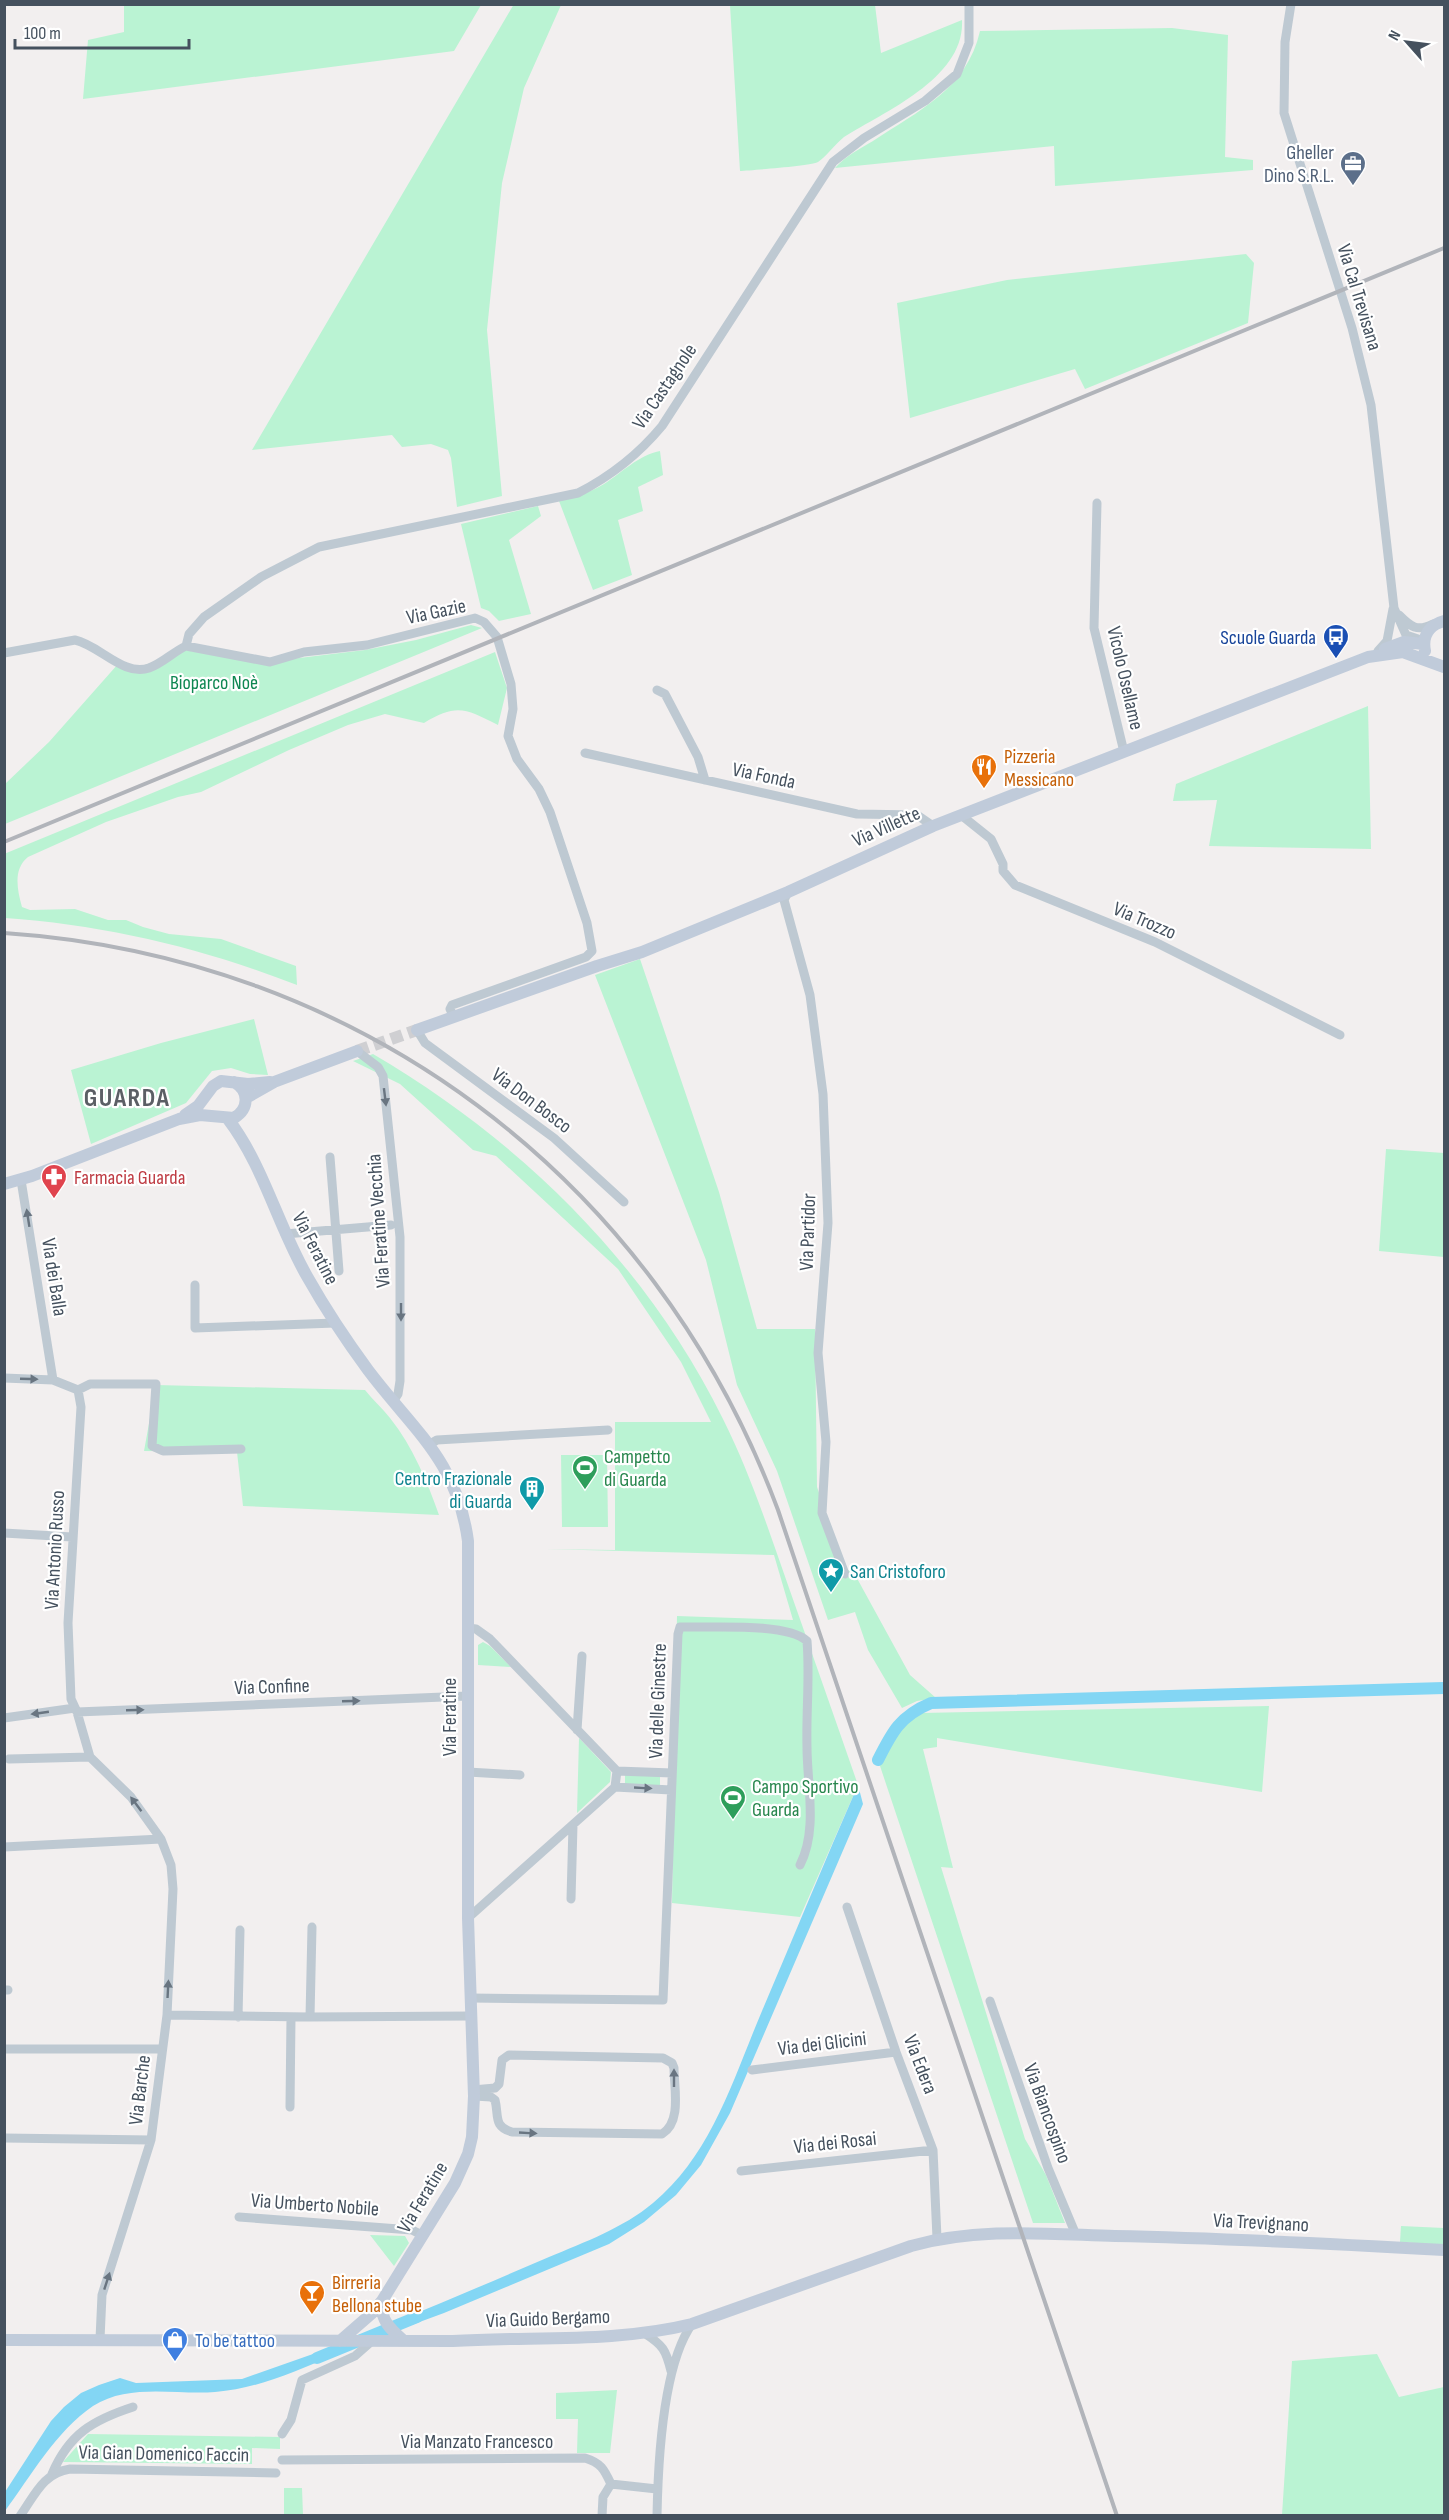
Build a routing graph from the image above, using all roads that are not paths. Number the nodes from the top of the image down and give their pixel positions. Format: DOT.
graph roads {
  1 [pos="969,4"];
  2 [pos="1291,4"];
  3 [pos="1097,503"];
  4 [pos="1394,606"];
  5 [pos="1441,622"];
  6 [pos="1424,642"];
  7 [pos="186,646"];
  8 [pos="4,653"];
  9 [pos="1370,657"];
  10 [pos="1439,664"];
  11 [pos="657,690"];
  12 [pos="1124,752"];
  13 [pos="585,753"];
  14 [pos="705,780"];
  15 [pos="961,816"];
  16 [pos="933,826"];
  17 [pos="788,892"];
  18 [pos="454,1017"];
  19 [pos="417,1030"];
  20 [pos="1340,1035"];
  21 [pos="357,1051"];
  22 [pos="234,1082"];
  23 [pos="274,1082"];
  24 [pos="210,1091"];
  25 [pos="245,1103"];
  26 [pos="223,1118"];
  27 [pos="179,1119"];
  28 [pos="247,1146"];
  29 [pos="330,1156"];
  30 [pos="21,1180"];
  31 [pos="4,1184"];
  32 [pos="624,1202"];
  33 [pos="391,1225"];
  34 [pos="335,1230"];
  35 [pos="285,1234"];
  36 [pos="339,1271"];
  37 [pos="195,1285"];
  38 [pos="335,1323"];
  39 [pos="4,1378"];
  40 [pos="53,1380"];
  41 [pos="78,1390"];
  42 [pos="393,1400"];
  43 [pos="608,1430"];
  44 [pos="430,1444"];
  45 [pos="241,1449"];
  46 [pos="4,1533"];
  47 [pos="72,1537"];
  48 [pos="845,1574"];
  49 [pos="468,1628"];
  50 [pos="582,1656"];
  51 [pos="468,1696"];
  52 [pos="76,1710"];
  53 [pos="4,1718"];
  54 [pos="577,1730"];
  55 [pos="90,1757"];
  56 [pos="9,1759"];
  57 [pos="617,1771"];
  58 [pos="468,1772"];
  59 [pos="672,1773"];
  60 [pos="520,1775"];
  61 [pos="615,1787"];
  62 [pos="671,1790"];
  63 [pos="573,1825"];
  64 [pos="161,1839"];
  65 [pos="4,1847"];
  66 [pos="800,1865"];
  67 [pos="571,1899"];
  68 [pos="847,1907"];
  69 [pos="468,1918"];
  70 [pos="312,1928"];
  71 [pos="240,1930"];
  72 [pos="470,1998"];
  73 [pos="990,2001"];
  74 [pos="167,2015"];
  75 [pos="471,2016"];
  76 [pos="238,2017"];
  77 [pos="291,2017"];
  78 [pos="310,2017"];
  79 [pos="4,2049"];
  80 [pos="162,2049"];
  81 [pos="896,2052"];
  82 [pos="752,2070"];
  83 [pos="474,2093"];
  84 [pos="290,2108"];
  85 [pos="4,2138"];
  86 [pos="151,2140"];
  87 [pos="933,2150"];
  88 [pos="741,2171"];
  89 [pos="239,2217"];
  90 [pos="422,2235"];
  91 [pos="1077,2235"];
  92 [pos="937,2238"];
  93 [pos="1444,2250"];
  94 [pos="382,2305"];
  95 [pos="367,2317"];
  96 [pos="692,2324"];
  97 [pos="644,2333"];
  98 [pos="100,2339"];
  99 [pos="4,2340"];
  100 [pos="340,2341"];
  101 [pos="373,2341"];
  102 [pos="404,2341"];
  103 [pos="672,2373"];
  104 [pos="133,2407"];
  105 [pos="282,2434"];
  106 [pos="282,2460"];
  107 [pos="276,2473"];
  108 [pos="52,2474"];
  109 [pos="610,2484"];
  110 [pos="657,2489"];
  111 [pos="20,2516"];
  112 [pos="603,2516"];
  113 [pos="657,2516"];
  1 -- 7 [label="street, Via Castagnole"];
  2 -- 4 [label="street, Via Cal Trevisana"];
  3 -- 12 [label="street, Vicolo Osellame"];
  4 -- 5 [label="street"];
  4 -- 6 [label="street, Via Cal Trevisana"];
  4 -- 9 [label="street, Via Cal Trevisana"];
  5 -- 6 [label="street"];
  6 -- 9 [label="street, Via Villette"];
  6 -- 10 [label="street, Via Villette"];
  7 -- 8 [label="street"];
  7 -- 18 [label="street, Via Gazie"];
  9 -- 10 [label="street, Via Villette"];
  9 -- 12 [label="street, Via Villette"];
  11 -- 14 [label="street"];
  12 -- 15 [label="street, Via Villette"];
  13 -- 14 [label="street, Via Fonda"];
  14 -- 16 [label="street, Via Fonda"];
  15 -- 16 [label="street, Via Villette"];
  15 -- 20 [label="street, Via Trozzo"];
  16 -- 17 [label="street, Via Villette"];
  17 -- 18 [label="street, Via Villette"];
  17 -- 48 [label="street, Via Partidor"];
  18 -- 19 [label="street, Via Villette"];
  19 -- 32 [label="street, Via Don Bosco"];
  21 -- 23 [label="street"];
  21 -- 42 [label="street, Via Feratine Vecchia, one-way"];
  22 -- 23 [label="street"];
  22 -- 24 [label="street"];
  22 -- 25 [label="street"];
  23 -- 25 [label="street"];
  24 -- 26 [label="street"];
  24 -- 27 [label="street"];
  25 -- 26 [label="street"];
  25 -- 28 [label="street, Via Feratine"];
  26 -- 27 [label="street"];
  26 -- 28 [label="street, Via Feratine"];
  27 -- 30 [label="street"];
  28 -- 35 [label="street, Via Feratine"];
  29 -- 34 [label="street"];
  30 -- 31 [label="street"];
  40 -- 30 [label="street, Via dei Balla, one-way"];
  33 -- 34 [label="street"];
  34 -- 35 [label="street"];
  34 -- 36 [label="street"];
  35 -- 38 [label="street, Via Feratine"];
  37 -- 38 [label="street"];
  38 -- 42 [label="street, Via Feratine"];
  39 -- 40 [label="street, one-way"];
  40 -- 41 [label="street"];
  41 -- 45 [label="street"];
  41 -- 47 [label="street, Via Antonio Russo"];
  42 -- 44 [label="street, Via Feratine"];
  43 -- 44 [label="street"];
  44 -- 49 [label="street, Via Feratine"];
  46 -- 47 [label="street"];
  47 -- 52 [label="street, Via Antonio Russo"];
  49 -- 51 [label="street, Via Feratine"];
  49 -- 54 [label="street"];
  50 -- 54 [label="street"];
  52 -- 51 [label="street, Via Confine, one-way"];
  51 -- 58 [label="street, Via Feratine"];
  52 -- 53 [label="street, Via Confine, one-way"];
  52 -- 55 [label="street, Via Barche"];
  54 -- 57 [label="street"];
  55 -- 56 [label="street"];
  64 -- 55 [label="street, Via Barche, one-way"];
  57 -- 59 [label="street, Via delle Ginestre"];
  57 -- 61 [label="street"];
  58 -- 60 [label="street"];
  58 -- 69 [label="street, Via Feratine"];
  59 -- 62 [label="street, Via delle Ginestre"];
  59 -- 66 [label="street, Via delle Ginestre"];
  61 -- 62 [label="street, one-way"];
  61 -- 63 [label="street"];
  62 -- 72 [label="street, Via delle Ginestre"];
  63 -- 67 [label="street"];
  63 -- 69 [label="street"];
  64 -- 65 [label="street"];
  74 -- 64 [label="street, Via Barche, one-way"];
  68 -- 81 [label="street, Via Edera"];
  69 -- 72 [label="street, Via Feratine"];
  70 -- 78 [label="street"];
  71 -- 76 [label="street"];
  72 -- 75 [label="street, Via Feratine"];
  73 -- 91 [label="street, Via Biancospino"];
  74 -- 76 [label="street"];
  74 -- 80 [label="street, Via Barche"];
  75 -- 78 [label="street"];
  75 -- 83 [label="street, Via Feratine"];
  76 -- 77 [label="street"];
  77 -- 78 [label="street"];
  77 -- 84 [label="street"];
  79 -- 80 [label="street"];
  80 -- 86 [label="street, Via Barche"];
  81 -- 82 [label="street, Via dei Glicini"];
  81 -- 87 [label="street, Via Edera"];
  83 -- 83 [label="street, one-way"];
  83 -- 90 [label="street, Via Feratine"];
  85 -- 86 [label="street"];
  98 -- 86 [label="street, Via Barche, one-way"];
  87 -- 88 [label="street, Via dei Rosai"];
  87 -- 92 [label="street, Via Edera"];
  89 -- 90 [label="street, Via Umberto Nobile"];
  90 -- 94 [label="street, Via Feratine"];
  91 -- 92 [label="street, Via Guido Bergamo"];
  91 -- 93 [label="street, Via Trevignano"];
  92 -- 96 [label="street, Via Guido Bergamo"];
  94 -- 95 [label="street, Via Feratine"];
  94 -- 101 [label="street"];
  94 -- 102 [label="street"];
  95 -- 100 [label="street, Via Feratine"];
  95 -- 101 [label="street"];
  96 -- 97 [label="street, Via Guido Bergamo"];
  96 -- 103 [label="street"];
  97 -- 102 [label="street, Via Guido Bergamo"];
  97 -- 103 [label="street"];
  98 -- 99 [label="street, Via Guido Bergamo"];
  98 -- 100 [label="street, Via Guido Bergamo"];
  100 -- 101 [label="street, Via Guido Bergamo"];
  101 -- 102 [label="street, Via Guido Bergamo"];
  101 -- 105 [label="street"];
  103 -- 110 [label="street"];
  104 -- 108 [label="street, Via Gian Domenico Faccin"];
  106 -- 109 [label="street, Via Manzato Francesco"];
  107 -- 108 [label="street, Via Gian Domenico Faccin"];
  108 -- 111 [label="street, Via Gian Domenico Faccin"];
  109 -- 110 [label="street"];
  109 -- 112 [label="street"];
  110 -- 113 [label="street"];
}
